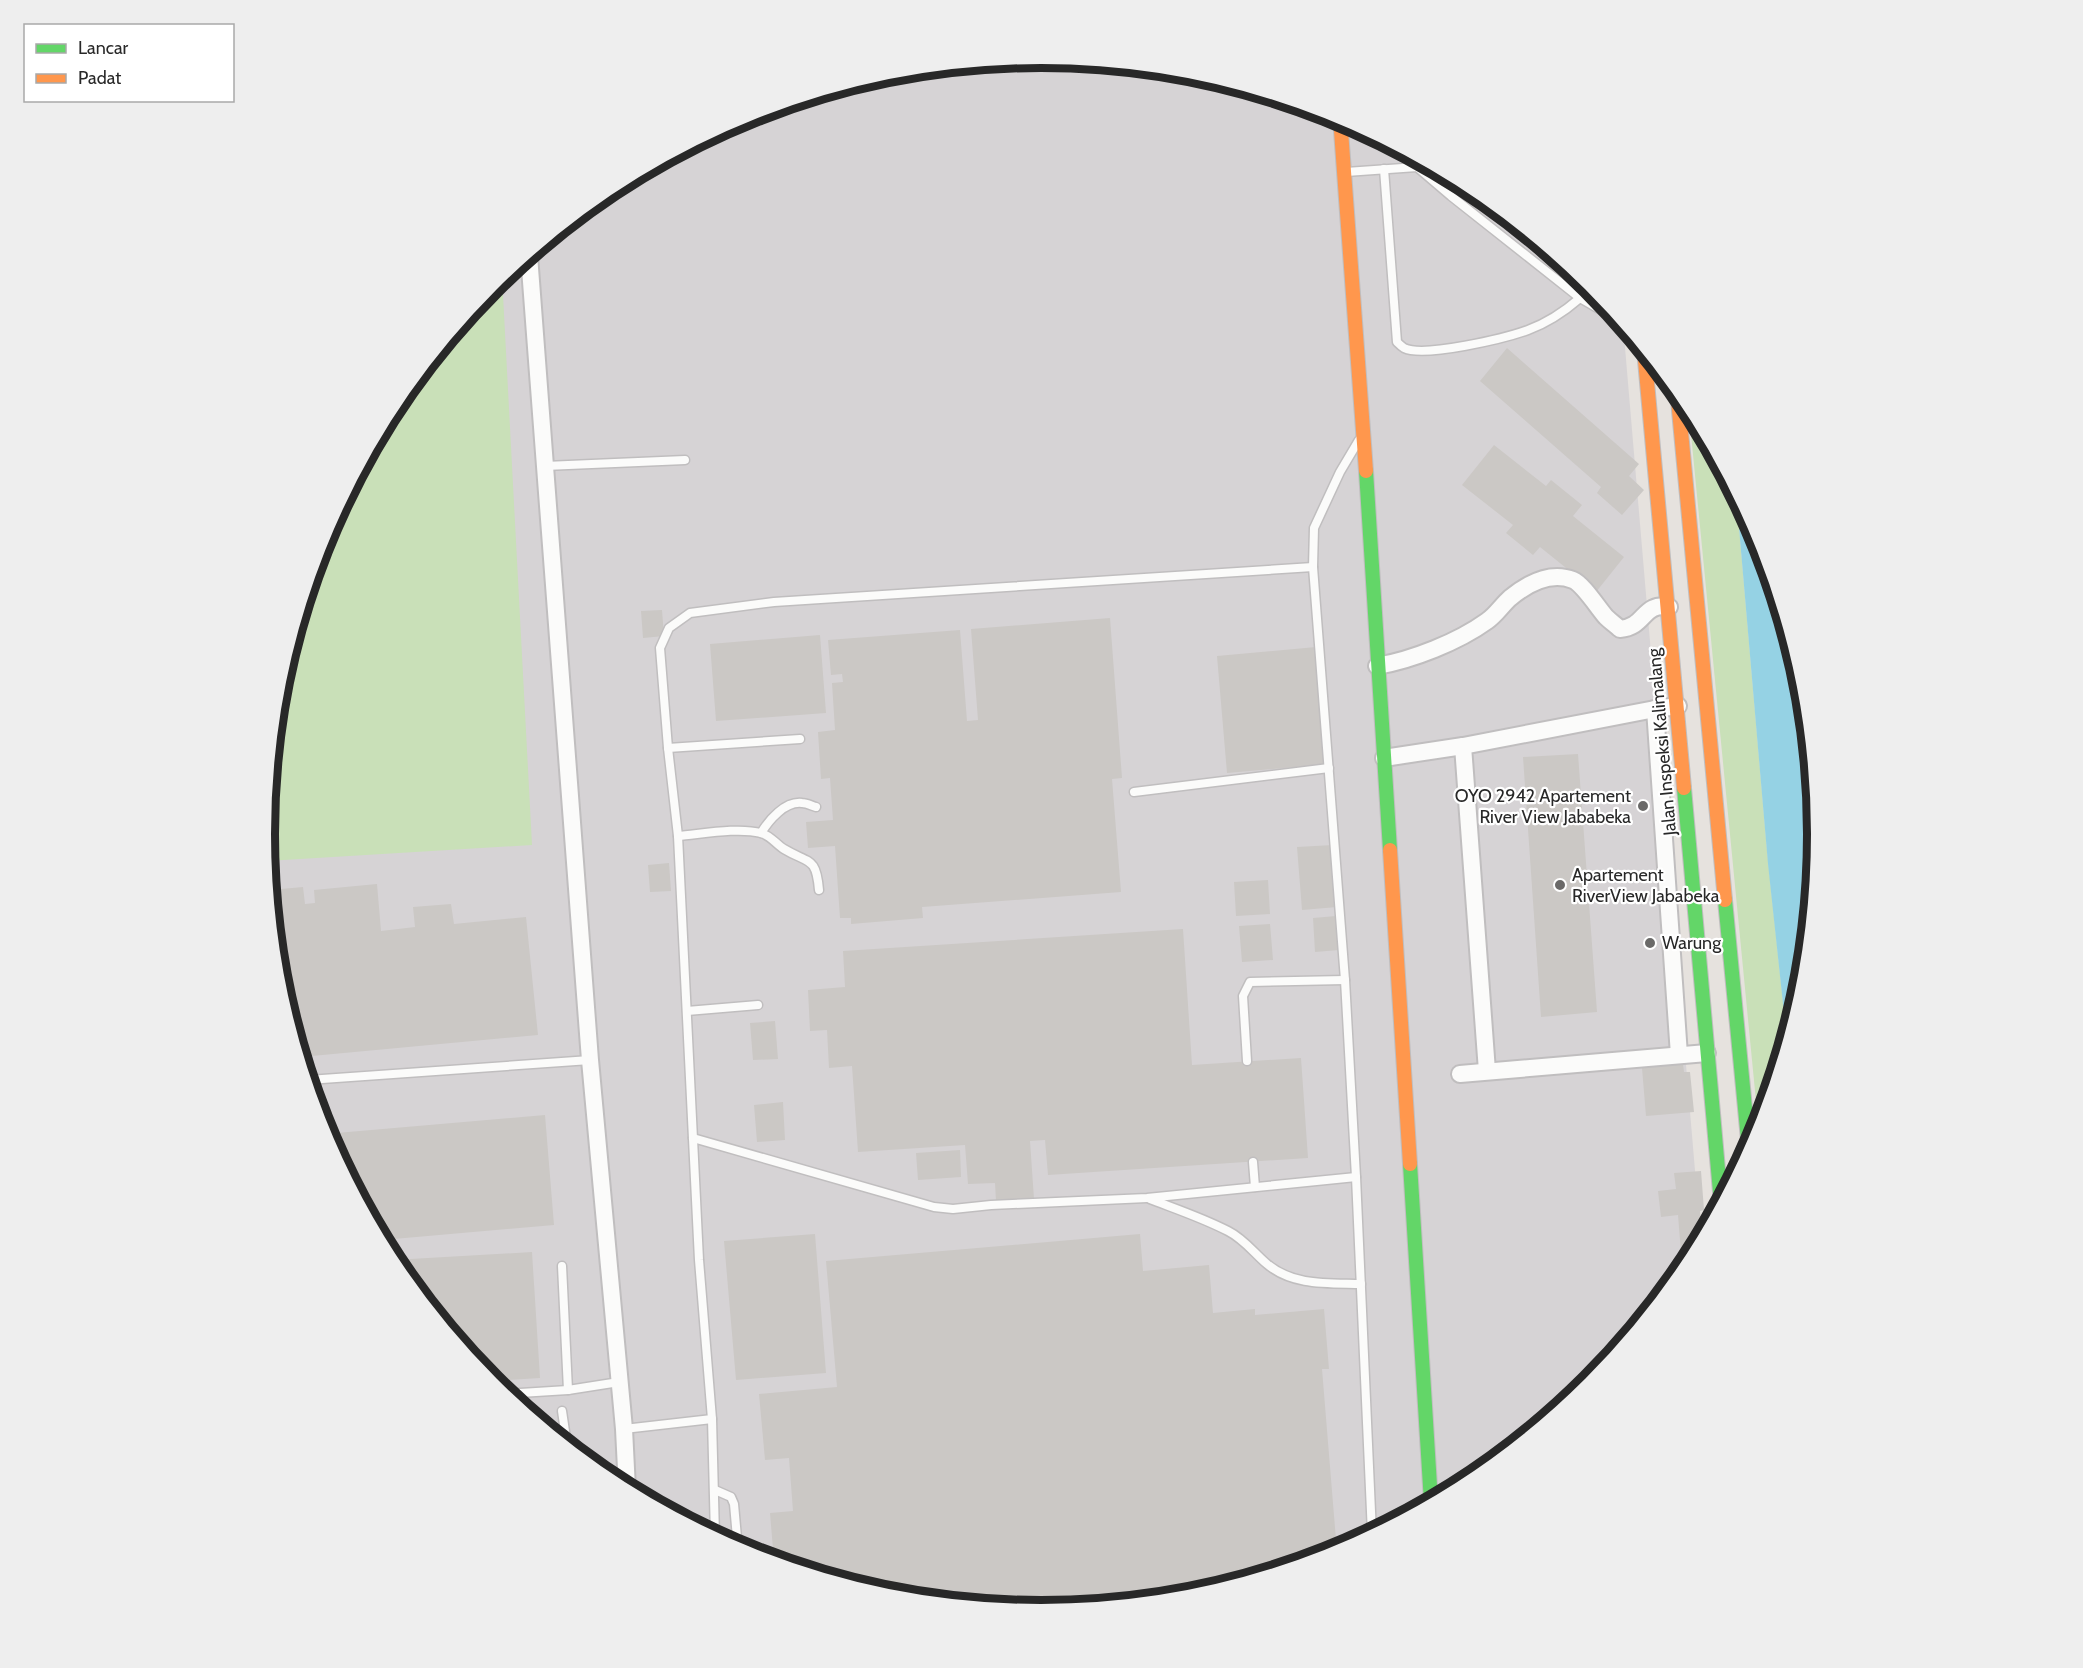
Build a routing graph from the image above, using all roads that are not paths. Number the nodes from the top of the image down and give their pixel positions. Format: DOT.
graph roads {
  1 [pos="1341,129"];
  2 [pos="1412,163"];
  3 [pos="1384,169"];
  4 [pos="1425,170"];
  5 [pos="1344,172"];
  6 [pos="530,264"];
  7 [pos="1580,298"];
  8 [pos="1599,309"];
  9 [pos="1645,361"];
  10 [pos="1679,408"];
  11 [pos="1364,433"];
  12 [pos="685,460"];
  13 [pos="545,466"];
  14 [pos="1313,567"];
  15 [pos="1669,607"];
  16 [pos="1377,666"];
  17 [pos="1678,706"];
  18 [pos="1655,709"];
  19 [pos="800,739"];
  20 [pos="1463,746"];
  21 [pos="668,748"];
  22 [pos="1384,758"];
  23 [pos="1329,768"];
  24 [pos="1134,792"];
  25 [pos="816,807"];
  26 [pos="761,833"];
  27 [pos="678,836"];
  28 [pos="819,890"];
  29 [pos="1345,980"];
  30 [pos="758,1005"];
  31 [pos="687,1011"];
  32 [pos="1707,1053"];
  33 [pos="1680,1055"];
  34 [pos="590,1060"];
  35 [pos="1246,1061"];
  36 [pos="1487,1071"];
  37 [pos="1460,1074"];
  38 [pos="316,1079"];
  39 [pos="1747,1133"];
  40 [pos="693,1138"];
  41 [pos="1253,1162"];
  42 [pos="1356,1177"];
  43 [pos="1255,1187"];
  44 [pos="1720,1190"];
  45 [pos="1147,1198"];
  46 [pos="562,1266"];
  47 [pos="1361,1284"];
  48 [pos="619,1383"];
  49 [pos="568,1390"];
  50 [pos="518,1393"];
  51 [pos="562,1411"];
  52 [pos="712,1419"];
  53 [pos="624,1429"];
  54 [pos="566,1434"];
  55 [pos="626,1478"];
  56 [pos="715,1490"];
  57 [pos="1430,1494"];
  58 [pos="1372,1525"];
  59 [pos="715,1527"];
  60 [pos="737,1537"];
  1 -- 5 [label="main road"];
  2 -- 3 [label="lane"];
  3 -- 5 [label="lane"];
  3 -- 7 [label="lane"];
  4 -- 7 [label="lane"];
  5 -- 11 [label="main road"];
  6 -- 13 [label="street"];
  7 -- 8 [label="lane"];
  9 -- 15 [label="main road, Jalan Inspeksi Kalimalang"];
  10 -- 39 [label="main road"];
  11 -- 14 [label="lane"];
  11 -- 16 [label="main road"];
  12 -- 13 [label="lane"];
  13 -- 34 [label="street"];
  14 -- 21 [label="lane"];
  14 -- 23 [label="lane"];
  15 -- 16 [label="street"];
  15 -- 17 [label="main road, Jalan Inspeksi Kalimalang"];
  16 -- 22 [label="main road"];
  17 -- 18 [label="street"];
  17 -- 32 [label="main road, Jalan Inspeksi Kalimalang"];
  18 -- 20 [label="street"];
  18 -- 33 [label="street"];
  19 -- 21 [label="lane"];
  20 -- 22 [label="street"];
  20 -- 36 [label="street"];
  21 -- 27 [label="lane"];
  22 -- 57 [label="main road"];
  23 -- 24 [label="lane"];
  23 -- 29 [label="lane"];
  25 -- 26 [label="lane"];
  26 -- 27 [label="lane"];
  26 -- 28 [label="lane"];
  27 -- 31 [label="lane"];
  29 -- 35 [label="lane"];
  29 -- 42 [label="lane"];
  30 -- 31 [label="lane"];
  31 -- 40 [label="lane"];
  32 -- 33 [label="street"];
  32 -- 44 [label="main road, Jalan Inspeksi Kalimalang"];
  33 -- 36 [label="street"];
  34 -- 38 [label="lane"];
  34 -- 48 [label="street"];
  36 -- 37 [label="street"];
  40 -- 45 [label="lane"];
  40 -- 52 [label="lane"];
  41 -- 43 [label="lane"];
  42 -- 43 [label="lane"];
  42 -- 47 [label="lane"];
  43 -- 45 [label="lane"];
  45 -- 47 [label="lane"];
  46 -- 49 [label="lane"];
  47 -- 58 [label="lane"];
  48 -- 49 [label="lane"];
  48 -- 53 [label="street"];
  49 -- 50 [label="lane"];
  51 -- 54 [label="lane"];
  52 -- 53 [label="lane"];
  52 -- 56 [label="lane"];
  53 -- 55 [label="street"];
  56 -- 59 [label="lane"];
  56 -- 60 [label="lane"];
}
